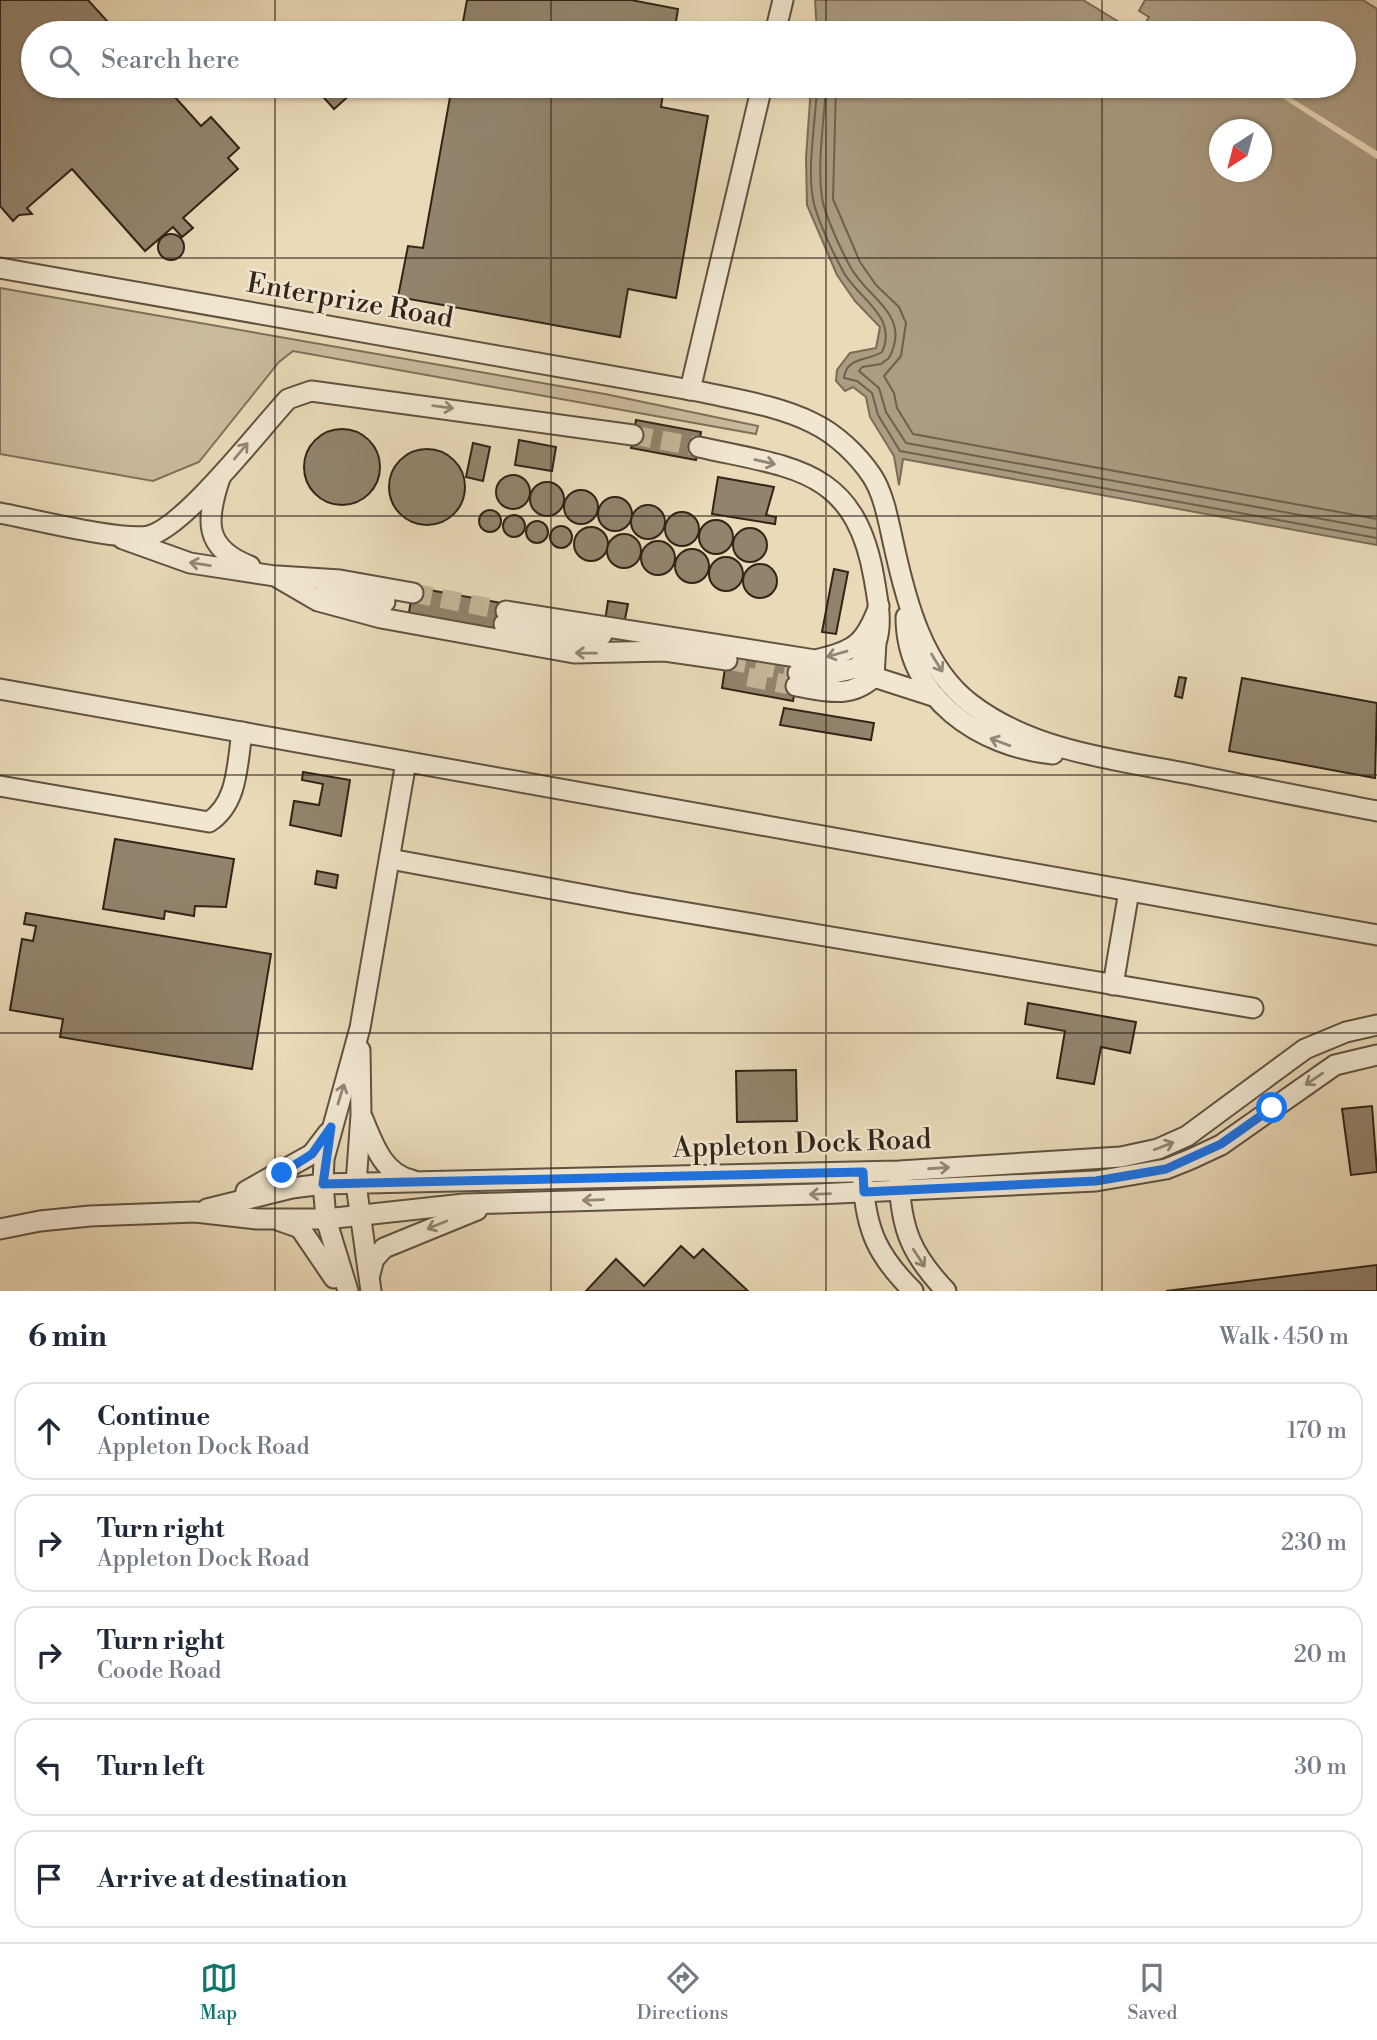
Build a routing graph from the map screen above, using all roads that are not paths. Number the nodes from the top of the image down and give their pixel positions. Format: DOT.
graph roads {
  1 [pos="783,0"];
  2 [pos="778,21"];
  3 [pos="759,98"];
  4 [pos="0,268"];
  5 [pos="690,390"];
  6 [pos="634,435"];
  7 [pos="699,447"];
  8 [pos="222,472"];
  9 [pos="0,513"];
  10 [pos="109,533"];
  11 [pos="275,576"];
  12 [pos="411,600"];
  13 [pos="906,602"];
  14 [pos="879,606"];
  15 [pos="505,618"];
  16 [pos="877,641"];
  17 [pos="725,666"];
  18 [pos="874,677"];
  19 [pos="0,689"];
  20 [pos="933,695"];
  21 [pos="242,732"];
  22 [pos="1116,760"];
  23 [pos="406,762"];
  24 [pos="0,786"];
  25 [pos="1377,811"];
  26 [pos="390,859"];
  27 [pos="1129,891"];
  28 [pos="1377,935"];
  29 [pos="1113,985"];
  30 [pos="1253,1008"];
  31 [pos="1377,1026"];
  32 [pos="360,1028"];
  33 [pos="1377,1055"];
  34 [pos="361,1115"];
  35 [pos="331,1127"];
  36 [pos="899,1171"];
  37 [pos="863,1172"];
  38 [pos="419,1181"];
  39 [pos="323,1184"];
  40 [pos="356,1184"];
  41 [pos="900,1191"];
  42 [pos="864,1192"];
  43 [pos="501,1203"];
  44 [pos="198,1211"];
  45 [pos="360,1215"];
  46 [pos="272,1219"];
  47 [pos="326,1219"];
  48 [pos="0,1229"];
  49 [pos="370,1283"];
  50 [pos="342,1291"];
  51 [pos="348,1291"];
  52 [pos="913,1291"];
  53 [pos="946,1291"];
  1 -- 2 [label="street"];
  3 -- 5 [label="street"];
  4 -- 5 [label="street, Enterprize Road"];
  5 -- 13 [label="street, Enterprize Road"];
  8 -- 6 [label="street, one-way"];
  7 -- 14 [label="street, one-way"];
  8 -- 10 [label="street"];
  8 -- 11 [label="street"];
  9 -- 10 [label="street"];
  11 -- 10 [label="street, one-way"];
  11 -- 12 [label="street"];
  17 -- 11 [label="street, one-way"];
  13 -- 20 [label="street, Enterprize Road"];
  13 -- 22 [label="street, Enterprize Road, one-way"];
  14 -- 15 [label="street, one-way"];
  14 -- 16 [label="street"];
  16 -- 18 [label="street"];
  16 -- 18 [label="street"];
  18 -- 20 [label="street"];
  19 -- 21 [label="street"];
  22 -- 20 [label="street, Enterprize Road, one-way"];
  21 -- 23 [label="street"];
  21 -- 24 [label="street"];
  22 -- 25 [label="street, Enterprize Road"];
  23 -- 26 [label="street"];
  23 -- 27 [label="street"];
  26 -- 29 [label="street"];
  26 -- 32 [label="street"];
  27 -- 28 [label="street"];
  27 -- 29 [label="street"];
  29 -- 30 [label="street"];
  36 -- 31 [label="street, Appleton Dock Road, one-way"];
  32 -- 34 [label="street"];
  35 -- 32 [label="street, one-way"];
  33 -- 41 [label="street, Appleton Dock Road, one-way"];
  34 -- 38 [label="street"];
  34 -- 40 [label="street"];
  35 -- 39 [label="street"];
  35 -- 44 [label="street"];
  36 -- 37 [label="street, Appleton Dock Road"];
  36 -- 41 [label="street"];
  37 -- 38 [label="street, Appleton Dock Road"];
  37 -- 42 [label="street"];
  38 -- 40 [label="street, Appleton Dock Road"];
  39 -- 40 [label="street, Appleton Dock Road"];
  39 -- 44 [label="street, Appleton Dock Road"];
  39 -- 47 [label="street"];
  40 -- 45 [label="street"];
  41 -- 42 [label="street, Appleton Dock Road"];
  41 -- 53 [label="street, one-way"];
  42 -- 43 [label="street, Appleton Dock Road, one-way"];
  42 -- 52 [label="street"];
  43 -- 45 [label="street, Appleton Dock Road"];
  43 -- 49 [label="street, one-way"];
  44 -- 46 [label="street, Appleton Dock Road"];
  44 -- 48 [label="street, Appleton Dock Road"];
  45 -- 47 [label="street, Appleton Dock Road"];
  45 -- 49 [label="street"];
  46 -- 47 [label="street, Appleton Dock Road"];
  46 -- 50 [label="street"];
  47 -- 51 [label="street"];
}
